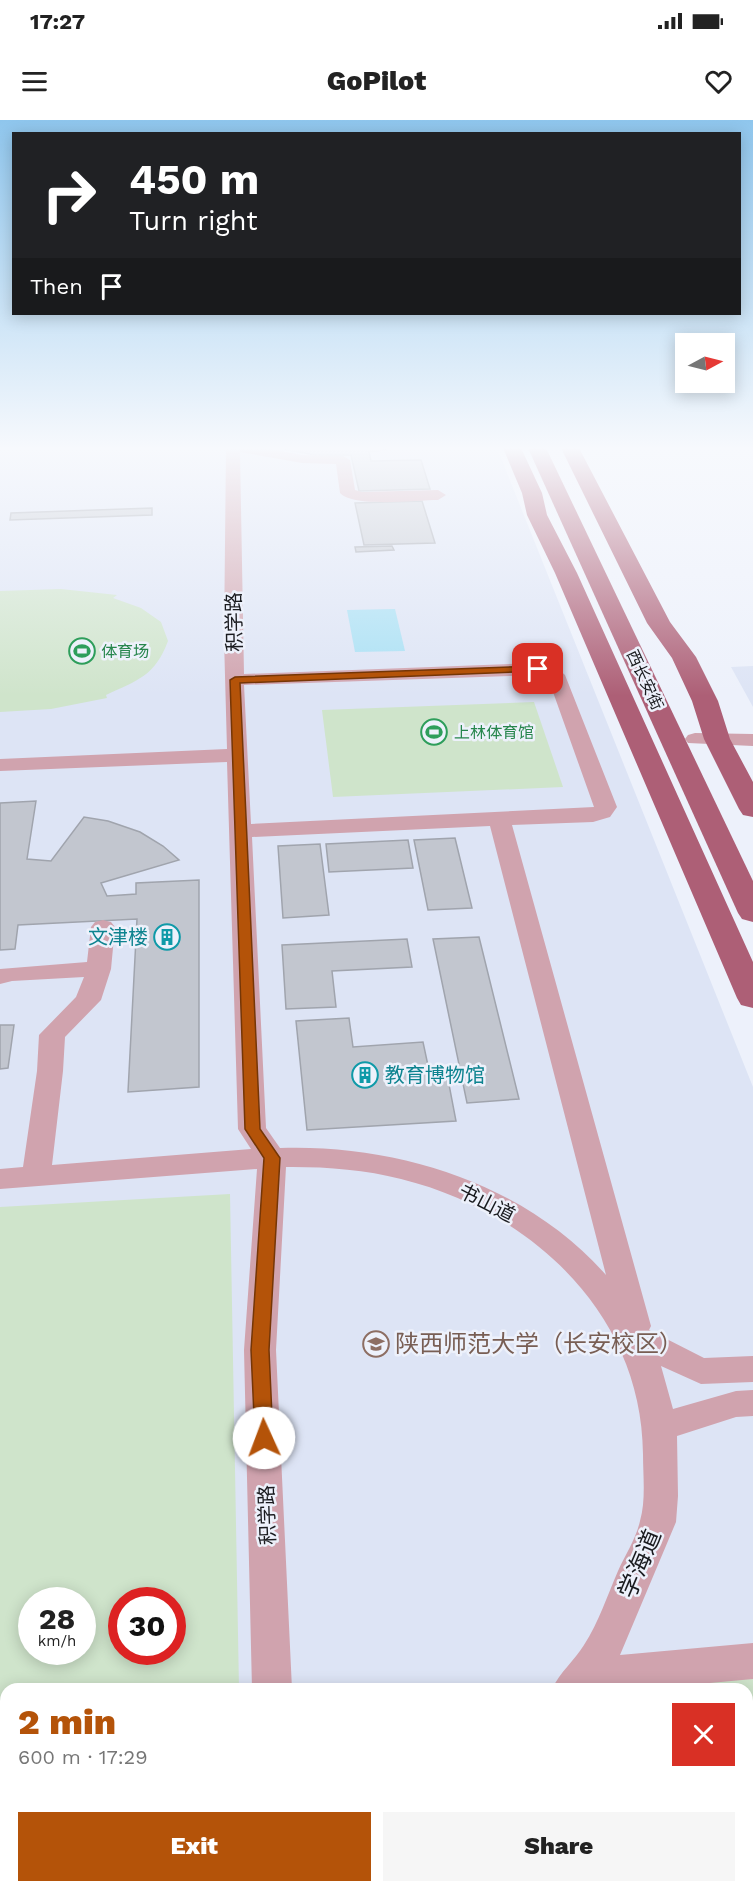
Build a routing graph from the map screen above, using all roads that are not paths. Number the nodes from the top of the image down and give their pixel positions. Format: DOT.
graph roads {
  1 [pos="234,531"];
  2 [pos="545,531"];
  3 [pos="575,531"];
  4 [pos="597,531"];
  5 [pos="612,531"];
  6 [pos="235,680"];
  7 [pos="706,739"];
  8 [pos="753,740"];
  9 [pos="238,755"];
  10 [pos="0,765"];
  11 [pos="745,817"];
  12 [pos="499,819"];
  13 [pos="242,831"];
  14 [pos="753,913"];
  15 [pos="103,927"];
  16 [pos="99,969"];
  17 [pos="0,977"];
  18 [pos="753,998"];
  19 [pos="272,1158"];
  20 [pos="36,1177"];
  21 [pos="0,1179"];
  22 [pos="640,1348"];
  23 [pos="753,1369"];
  24 [pos="753,1403"];
  25 [pos="661,1427"];
  26 [pos="753,1661"];
  27 [pos="592,1680"];
  28 [pos="272,1683"];
  1 -- 6 [label="street, 积学路"];
  2 -- 18 [label="main road"];
  3 -- 14 [label="main road, 西长安街"];
  4 -- 7 [label="main road, 西长安街"];
  5 -- 7 [label="main road"];
  6 -- 9 [label="street, 积学路"];
  6 -- 12 [label="street"];
  7 -- 8 [label="street"];
  7 -- 11 [label="main road, 西长安街"];
  9 -- 10 [label="street"];
  9 -- 13 [label="street, 积学路"];
  12 -- 13 [label="street"];
  12 -- 22 [label="street"];
  13 -- 19 [label="street, 积学路"];
  15 -- 16 [label="street"];
  16 -- 17 [label="street"];
  16 -- 20 [label="street"];
  19 -- 20 [label="street, 书山道"];
  19 -- 22 [label="street, 书山道"];
  19 -- 28 [label="street, 积学路"];
  20 -- 21 [label="street, 书山道"];
  22 -- 23 [label="street"];
  22 -- 25 [label="street, 学海道"];
  24 -- 25 [label="street"];
  25 -- 27 [label="street, 学海道"];
  26 -- 27 [label="street"];
}
